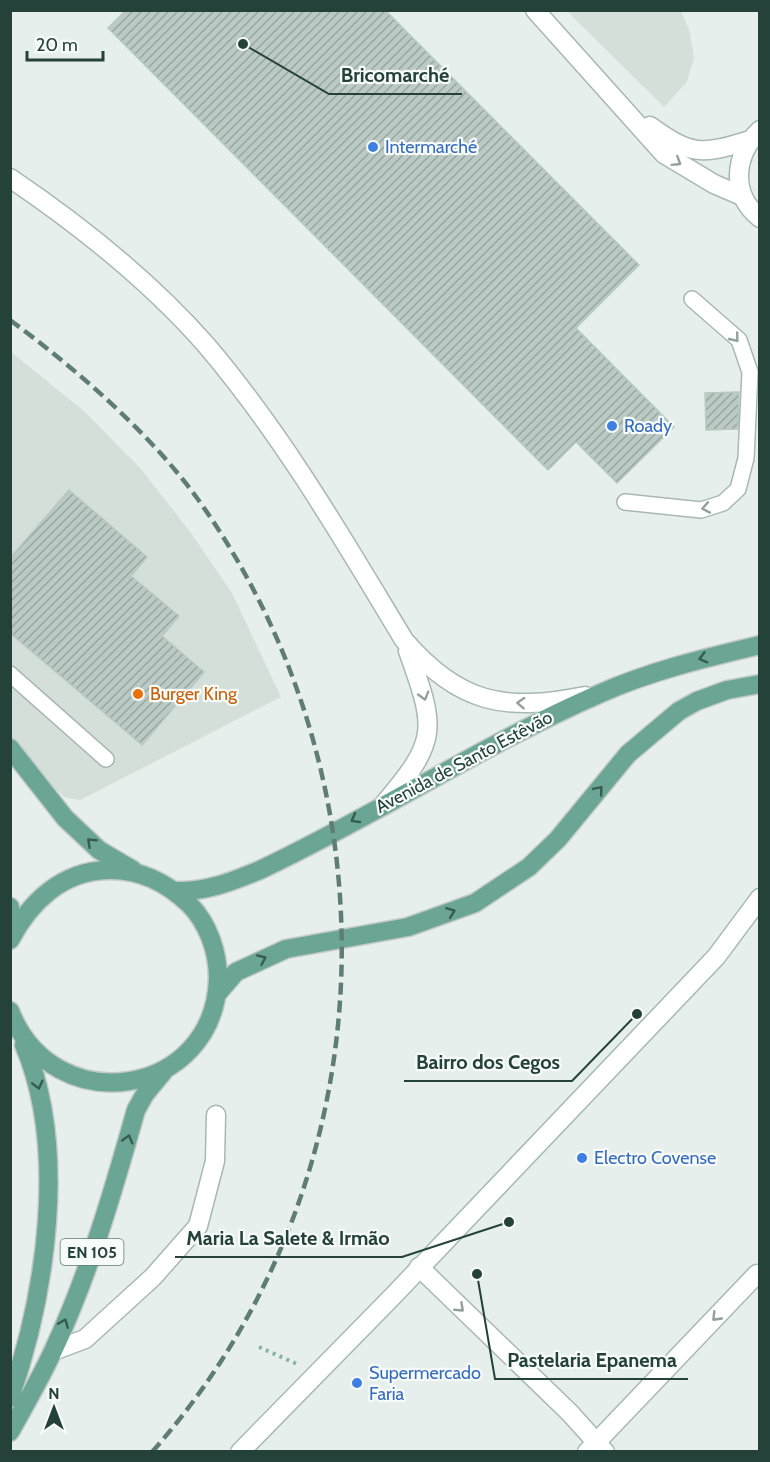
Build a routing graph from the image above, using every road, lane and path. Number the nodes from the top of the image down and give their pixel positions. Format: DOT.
graph roads {
  1 [pos="535,10"];
  2 [pos="622,105"];
  3 [pos="755,135"];
  4 [pos="10,178"];
  5 [pos="742,196"];
  6 [pos="759,218"];
  7 [pos="692,298"];
  8 [pos="625,502"];
  9 [pos="404,640"];
  10 [pos="759,645"];
  11 [pos="10,674"];
  12 [pos="759,684"];
  13 [pos="600,693"];
  14 [pos="10,748"];
  15 [pos="106,759"];
  16 [pos="383,805"];
  17 [pos="139,874"];
  18 [pos="175,891"];
  19 [pos="759,898"];
  20 [pos="10,907"];
  21 [pos="11,940"];
  22 [pos="217,994"];
  23 [pos="10,1011"];
  24 [pos="18,1030"];
  25 [pos="165,1070"];
  26 [pos="216,1115"];
  27 [pos="419,1267"];
  28 [pos="757,1274"];
  29 [pos="259,1347"];
  30 [pos="53,1352"];
  31 [pos="316,1373"];
  32 [pos="10,1398"];
  33 [pos="10,1432"];
  34 [pos="596,1448"];
  35 [pos="240,1452"];
  1 -- 2 [label="street"];
  2 -- 3 [label="street"];
  2 -- 5 [label="street, one-way"];
  3 -- 5 [label="street"];
  4 -- 9 [label="street"];
  5 -- 6 [label="street"];
  7 -- 8 [label="lane, one-way"];
  13 -- 9 [label="street, one-way"];
  9 -- 16 [label="street, one-way"];
  10 -- 13 [label="main road, Avenida de Santo Estêvão, one-way"];
  11 -- 15 [label="lane"];
  22 -- 12 [label="main road, one-way"];
  13 -- 16 [label="main road, Avenida de Santo Estêvão"];
  17 -- 14 [label="main road, EN 105, one-way"];
  16 -- 18 [label="main road, Avenida de Santo Estêvão, one-way"];
  17 -- 18 [label="main road, EN 105"];
  17 -- 21 [label="main road, EN 105"];
  18 -- 22 [label="main road, EN 105"];
  19 -- 27 [label="street"];
  20 -- 21 [label="main road, EN 105"];
  22 -- 25 [label="main road, EN 105"];
  23 -- 24 [label="main road, EN 105"];
  24 -- 25 [label="main road, EN 105"];
  24 -- 32 [label="main road, EN 105, one-way"];
  30 -- 25 [label="main road, EN 105, one-way"];
  26 -- 30 [label="street"];
  27 -- 31 [label="street"];
  27 -- 34 [label="street, one-way"];
  28 -- 34 [label="street, one-way"];
  29 -- 31 [label="path"];
  30 -- 33 [label="main road, EN 105"];
  31 -- 35 [label="street"];
}
